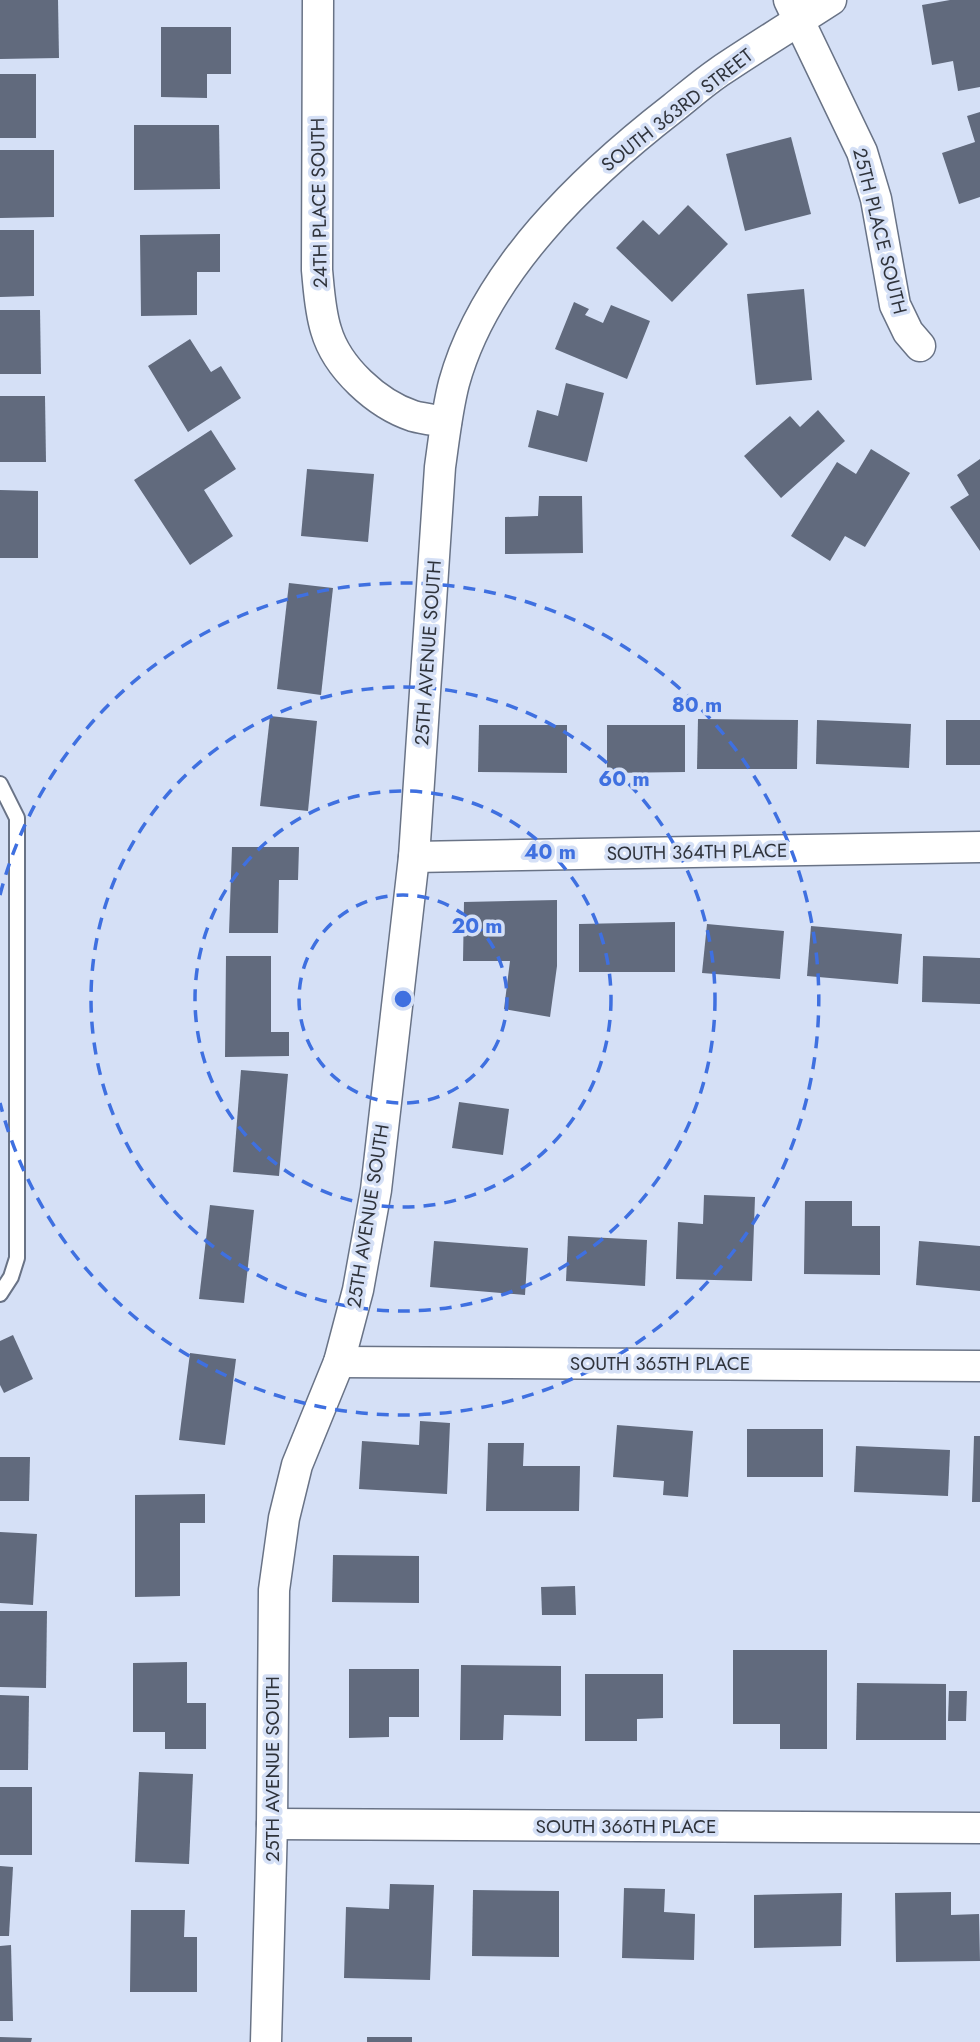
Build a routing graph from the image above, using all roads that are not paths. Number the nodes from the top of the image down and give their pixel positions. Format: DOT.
graph roads {
  1 [pos="318,0"];
  2 [pos="831,0"];
  3 [pos="794,11"];
  4 [pos="920,346"];
  5 [pos="446,422"];
  6 [pos="0,784"];
  7 [pos="980,847"];
  8 [pos="414,857"];
  9 [pos="0,1294"];
  10 [pos="339,1362"];
  11 [pos="980,1366"];
  12 [pos="272,1824"];
  13 [pos="980,1828"];
  14 [pos="266,2042"];
  1 -- 5 [label="street, 24TH PLACE SOUTH"];
  2 -- 3 [label="street, SOUTH 363RD STREET"];
  3 -- 4 [label="street, 25TH PLACE SOUTH"];
  3 -- 5 [label="street, SOUTH 363RD STREET"];
  5 -- 8 [label="street, 25TH AVENUE SOUTH"];
  6 -- 9 [label="lane"];
  7 -- 8 [label="street, SOUTH 364TH PLACE"];
  8 -- 10 [label="street, 25TH AVENUE SOUTH"];
  10 -- 11 [label="street, SOUTH 365TH PLACE"];
  10 -- 12 [label="street, 25TH AVENUE SOUTH"];
  12 -- 13 [label="street, SOUTH 366TH PLACE"];
  12 -- 14 [label="street, 25TH AVENUE SOUTH"];
}
